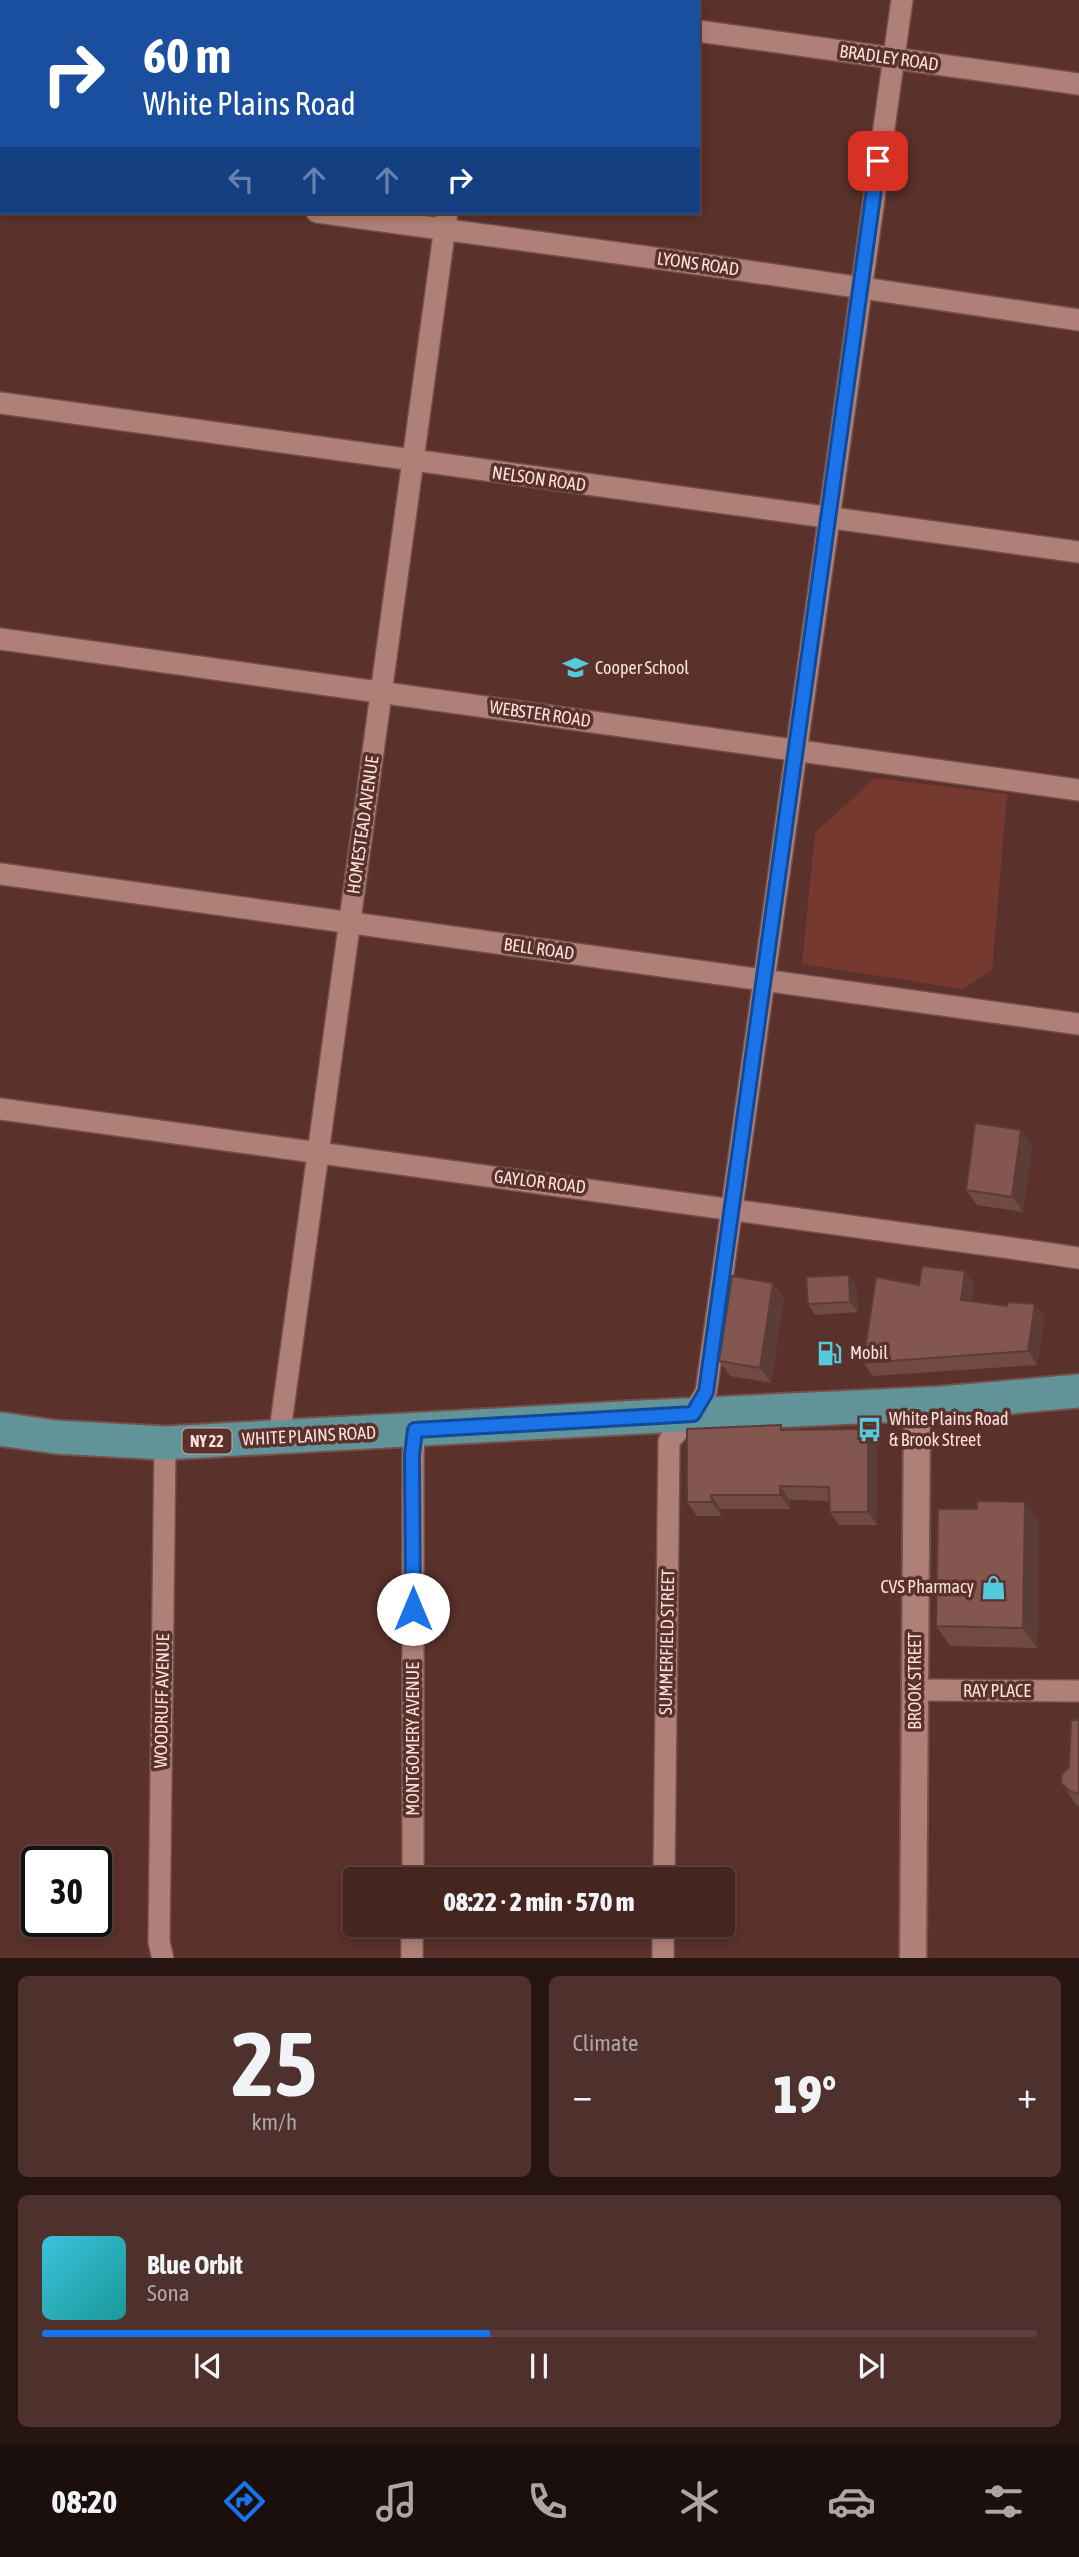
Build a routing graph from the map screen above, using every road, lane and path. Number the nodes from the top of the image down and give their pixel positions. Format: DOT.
graph roads {
  1 [pos="902,0"];
  2 [pos="700,31"];
  3 [pos="894,59"];
  4 [pos="1079,84"];
  5 [pos="349,214"];
  6 [pos="446,220"];
  7 [pos="860,289"];
  8 [pos="1079,320"];
  9 [pos="0,403"];
  10 [pos="414,462"];
  11 [pos="829,517"];
  12 [pos="1079,552"];
  13 [pos="0,639"];
  14 [pos="381,692"];
  15 [pos="796,750"];
  16 [pos="1079,790"];
  17 [pos="0,874"];
  18 [pos="350,922"];
  19 [pos="764,981"];
  20 [pos="1079,1024"];
  21 [pos="0,1109"];
  22 [pos="317,1153"];
  23 [pos="733,1207"];
  24 [pos="1079,1258"];
  25 [pos="1079,1391"];
  26 [pos="917,1404"];
  27 [pos="693,1414"];
  28 [pos="0,1429"];
  29 [pos="415,1430"];
  30 [pos="279,1438"];
  31 [pos="164,1443"];
  32 [pos="916,1690"];
  33 [pos="1079,1691"];
  34 [pos="413,1867"];
  35 [pos="664,1867"];
  36 [pos="412,1937"];
  37 [pos="663,1937"];
  38 [pos="163,1958"];
  39 [pos="412,1958"];
  40 [pos="663,1958"];
  41 [pos="913,1958"];
  1 -- 3 [label="street, SUMMERFIELD STREET"];
  2 -- 3 [label="street, BRADLEY ROAD"];
  3 -- 4 [label="street, BRADLEY ROAD"];
  3 -- 7 [label="street, SUMMERFIELD STREET"];
  5 -- 6 [label="street, LYONS ROAD"];
  6 -- 7 [label="street, LYONS ROAD"];
  6 -- 10 [label="street, HOMESTEAD AVENUE"];
  7 -- 8 [label="street, LYONS ROAD"];
  7 -- 11 [label="street, SUMMERFIELD STREET"];
  9 -- 10 [label="street, NELSON ROAD"];
  10 -- 11 [label="street, NELSON ROAD"];
  10 -- 14 [label="street, HOMESTEAD AVENUE"];
  11 -- 12 [label="street, NELSON ROAD"];
  11 -- 15 [label="street, SUMMERFIELD STREET"];
  13 -- 14 [label="street, WEBSTER ROAD"];
  14 -- 15 [label="street, WEBSTER ROAD"];
  14 -- 18 [label="street, HOMESTEAD AVENUE"];
  15 -- 16 [label="street, WEBSTER ROAD"];
  15 -- 19 [label="street, SUMMERFIELD STREET"];
  17 -- 18 [label="street, BELL ROAD"];
  18 -- 19 [label="street, BELL ROAD"];
  18 -- 22 [label="street, HOMESTEAD AVENUE"];
  19 -- 20 [label="street, BELL ROAD"];
  19 -- 23 [label="street, SUMMERFIELD STREET"];
  21 -- 22 [label="street, GAYLOR ROAD"];
  22 -- 23 [label="street, GAYLOR ROAD"];
  22 -- 30 [label="street, HOMESTEAD AVENUE"];
  23 -- 24 [label="street, GAYLOR ROAD"];
  23 -- 27 [label="street, SUMMERFIELD STREET"];
  25 -- 26 [label="main road, WHITE PLAINS ROAD / NY 22"];
  26 -- 27 [label="main road, WHITE PLAINS ROAD / NY 22"];
  26 -- 32 [label="street, BROOK STREET"];
  27 -- 29 [label="main road, WHITE PLAINS ROAD / NY 22"];
  27 -- 35 [label="street, SUMMERFIELD STREET"];
  28 -- 31 [label="main road, WHITE PLAINS ROAD / NY 22"];
  29 -- 30 [label="main road, WHITE PLAINS ROAD / NY 22"];
  29 -- 34 [label="street, MONTGOMERY AVENUE"];
  30 -- 31 [label="main road, WHITE PLAINS ROAD / NY 22"];
  31 -- 38 [label="street, WOODRUFF AVENUE"];
  32 -- 33 [label="street, RAY PLACE"];
  32 -- 41 [label="street, BROOK STREET"];
  36 -- 39 [label="street"];
  37 -- 40 [label="street"];
}
